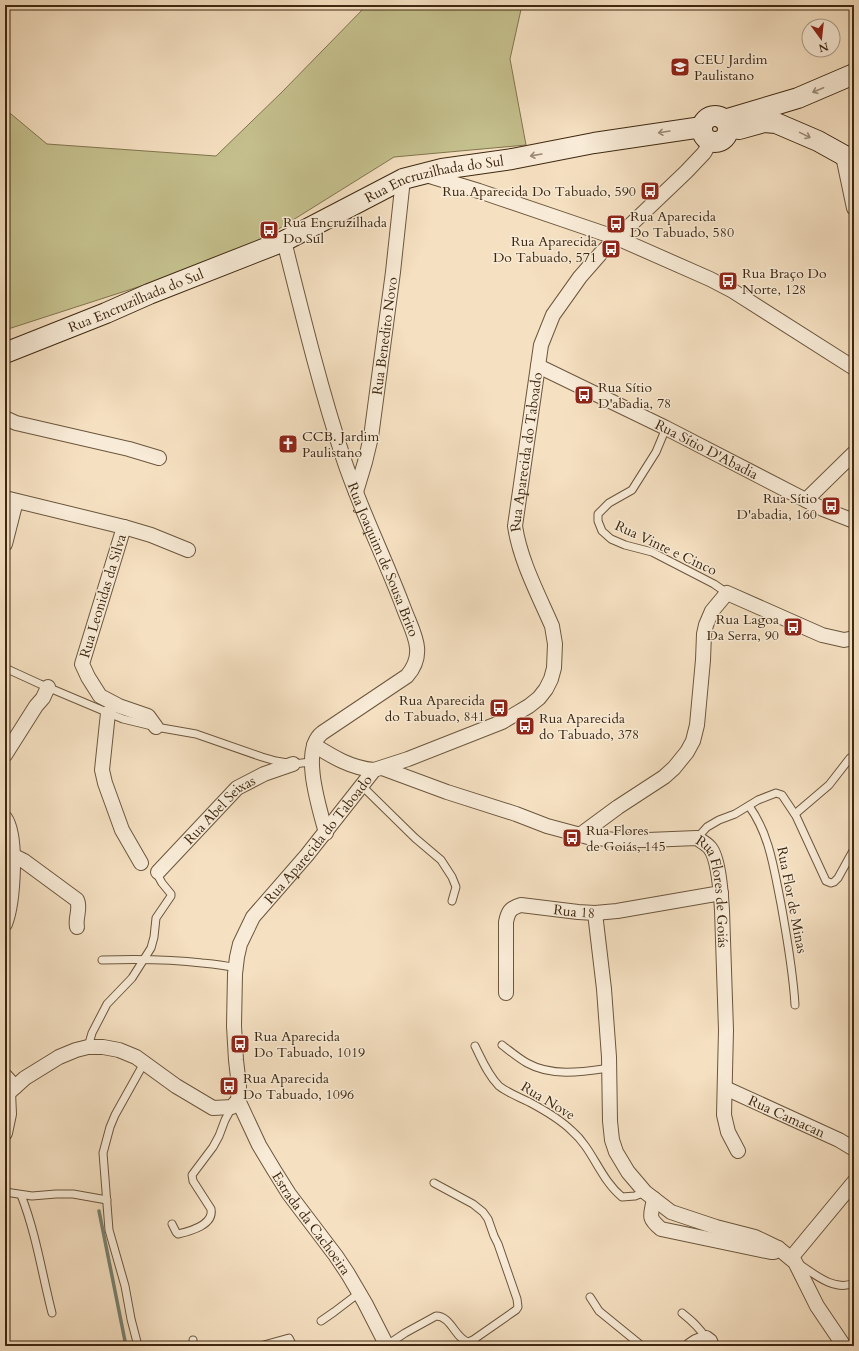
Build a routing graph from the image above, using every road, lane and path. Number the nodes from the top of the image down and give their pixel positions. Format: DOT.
graph roads {
  1 [pos="854,74"];
  2 [pos="775,114"];
  3 [pos="716,130"];
  4 [pos="849,159"];
  5 [pos="412,176"];
  6 [pos="854,208"];
  7 [pos="617,238"];
  8 [pos="284,241"];
  9 [pos="5,353"];
  10 [pos="538,366"];
  11 [pos="854,368"];
  12 [pos="5,418"];
  13 [pos="666,428"];
  14 [pos="854,453"];
  15 [pos="159,458"];
  16 [pos="356,492"];
  17 [pos="11,500"];
  18 [pos="806,500"];
  19 [pos="854,521"];
  20 [pos="124,527"];
  21 [pos="5,544"];
  22 [pos="188,550"];
  23 [pos="727,593"];
  24 [pos="854,638"];
  25 [pos="5,668"];
  26 [pos="48,688"];
  27 [pos="108,713"];
  28 [pos="156,727"];
  29 [pos="314,745"];
  30 [pos="5,755"];
  31 [pos="850,758"];
  32 [pos="311,762"];
  33 [pos="293,764"];
  34 [pos="378,769"];
  35 [pos="362,786"];
  36 [pos="749,806"];
  37 [pos="795,814"];
  38 [pos="6,821"];
  39 [pos="326,833"];
  40 [pos="580,835"];
  41 [pos="698,838"];
  42 [pos="854,849"];
  43 [pos="14,856"];
  44 [pos="141,864"];
  45 [pos="158,872"];
  46 [pos="721,893"];
  47 [pos="452,901"];
  48 [pos="595,912"];
  49 [pos="6,918"];
  50 [pos="77,927"];
  51 [pos="144,959"];
  52 [pos="102,960"];
  53 [pos="236,968"];
  54 [pos="506,993"];
  55 [pos="795,1005"];
  56 [pos="502,1045"];
  57 [pos="476,1046"];
  58 [pos="88,1047"];
  59 [pos="144,1063"];
  60 [pos="609,1068"];
  61 [pos="5,1076"];
  62 [pos="724,1088"];
  63 [pos="9,1092"];
  64 [pos="235,1103"];
  65 [pos="5,1133"];
  66 [pos="851,1147"];
  67 [pos="738,1151"];
  68 [pos="854,1182"];
  69 [pos="434,1183"];
  70 [pos="5,1192"];
  71 [pos="21,1195"];
  72 [pos="650,1196"];
  73 [pos="107,1200"];
  74 [pos="172,1224"];
  75 [pos="778,1248"];
  76 [pos="793,1260"];
  77 [pos="854,1283"];
  78 [pos="359,1293"];
  79 [pos="590,1297"];
  80 [pos="52,1313"];
  81 [pos="682,1313"];
  82 [pos="321,1321"];
  83 [pos="709,1342"];
  84 [pos="138,1346"];
  85 [pos="260,1346"];
  86 [pos="293,1346"];
  87 [pos="387,1346"];
  88 [pos="642,1346"];
  89 [pos="690,1346"];
  90 [pos="844,1346"];
  1 -- 2 [label="street, one-way"];
  2 -- 3 [label="street"];
  2 -- 4 [label="street, one-way"];
  3 -- 5 [label="street, Rua Encruzilhada do Sul, one-way"];
  3 -- 7 [label="street, Rua Aparecida do Taboado"];
  4 -- 6 [label="street"];
  5 -- 7 [label="street"];
  5 -- 8 [label="street, Rua Encruzilhada do Sul"];
  5 -- 16 [label="street, Rua Benedito Novo"];
  7 -- 10 [label="street, Rua Aparecida do Taboado"];
  7 -- 11 [label="street"];
  8 -- 9 [label="street, Rua Encruzilhada do Sul"];
  8 -- 16 [label="street, Rua Joaquim de Sousa Brito"];
  10 -- 13 [label="street, Rua Sítio D'Abadia"];
  10 -- 34 [label="street, Rua Aparecida do Taboado"];
  12 -- 15 [label="street"];
  13 -- 18 [label="street, Rua Sítio D'Abadia"];
  13 -- 23 [label="lane, Rua Vinte e Cinco"];
  14 -- 18 [label="street"];
  16 -- 29 [label="street, Rua Joaquim de Sousa Brito"];
  17 -- 20 [label="street"];
  17 -- 21 [label="street"];
  18 -- 19 [label="street, Rua Sítio D'Abadia"];
  20 -- 22 [label="street"];
  20 -- 28 [label="street, Rua Leonidas da Silva"];
  23 -- 24 [label="street"];
  23 -- 40 [label="street"];
  25 -- 26 [label="lane"];
  26 -- 27 [label="lane"];
  26 -- 30 [label="street"];
  27 -- 28 [label="lane"];
  27 -- 44 [label="street"];
  28 -- 33 [label="lane"];
  29 -- 32 [label="street, Rua Joaquim de Sousa Brito"];
  29 -- 34 [label="street, Rua Flores de Goiás"];
  31 -- 37 [label="lane"];
  32 -- 33 [label="lane"];
  32 -- 39 [label="street, Rua Joaquim de Sousa Brito"];
  33 -- 45 [label="street, Rua Abel Seixas"];
  34 -- 35 [label="street, Rua Aparecida do Taboado"];
  34 -- 40 [label="street, Rua Flores de Goiás"];
  35 -- 39 [label="street, Rua Aparecida do Taboado"];
  35 -- 47 [label="lane"];
  36 -- 37 [label="lane"];
  36 -- 41 [label="lane"];
  36 -- 55 [label="lane, Rua Flor de Minas"];
  37 -- 42 [label="lane"];
  38 -- 43 [label="street"];
  39 -- 53 [label="street, Rua Aparecida do Taboado"];
  40 -- 41 [label="street, Rua Flores de Goiás"];
  41 -- 46 [label="street, Rua Flores de Goiás"];
  43 -- 49 [label="street"];
  43 -- 50 [label="street"];
  45 -- 51 [label="lane"];
  46 -- 48 [label="street, Rua 18"];
  46 -- 62 [label="street, Rua Flores de Goiás"];
  48 -- 54 [label="street, Rua 18"];
  48 -- 60 [label="street"];
  51 -- 52 [label="lane"];
  51 -- 53 [label="lane"];
  51 -- 58 [label="lane"];
  53 -- 64 [label="street, Rua Aparecida do Taboado"];
  56 -- 60 [label="lane"];
  57 -- 72 [label="lane, Rua Nove"];
  58 -- 59 [label="street"];
  58 -- 63 [label="street"];
  59 -- 64 [label="street"];
  59 -- 73 [label="lane"];
  60 -- 72 [label="street"];
  61 -- 63 [label="street"];
  62 -- 66 [label="street, Rua Camacan"];
  62 -- 67 [label="street, Rua Flores de Goiás"];
  63 -- 65 [label="street"];
  64 -- 74 [label="lane"];
  64 -- 78 [label="street, Estrada da Cachoeira"];
  68 -- 76 [label="street"];
  69 -- 87 [label="lane"];
  70 -- 71 [label="lane"];
  71 -- 73 [label="lane"];
  71 -- 80 [label="lane"];
  72 -- 75 [label="street"];
  72 -- 75 [label="street"];
  73 -- 84 [label="lane"];
  75 -- 76 [label="street"];
  76 -- 77 [label="lane"];
  76 -- 90 [label="street"];
  78 -- 82 [label="lane"];
  78 -- 87 [label="street, Estrada da Cachoeira"];
  79 -- 88 [label="lane"];
  81 -- 83 [label="lane"];
  83 -- 89 [label="street"];
  85 -- 86 [label="lane"];
}
